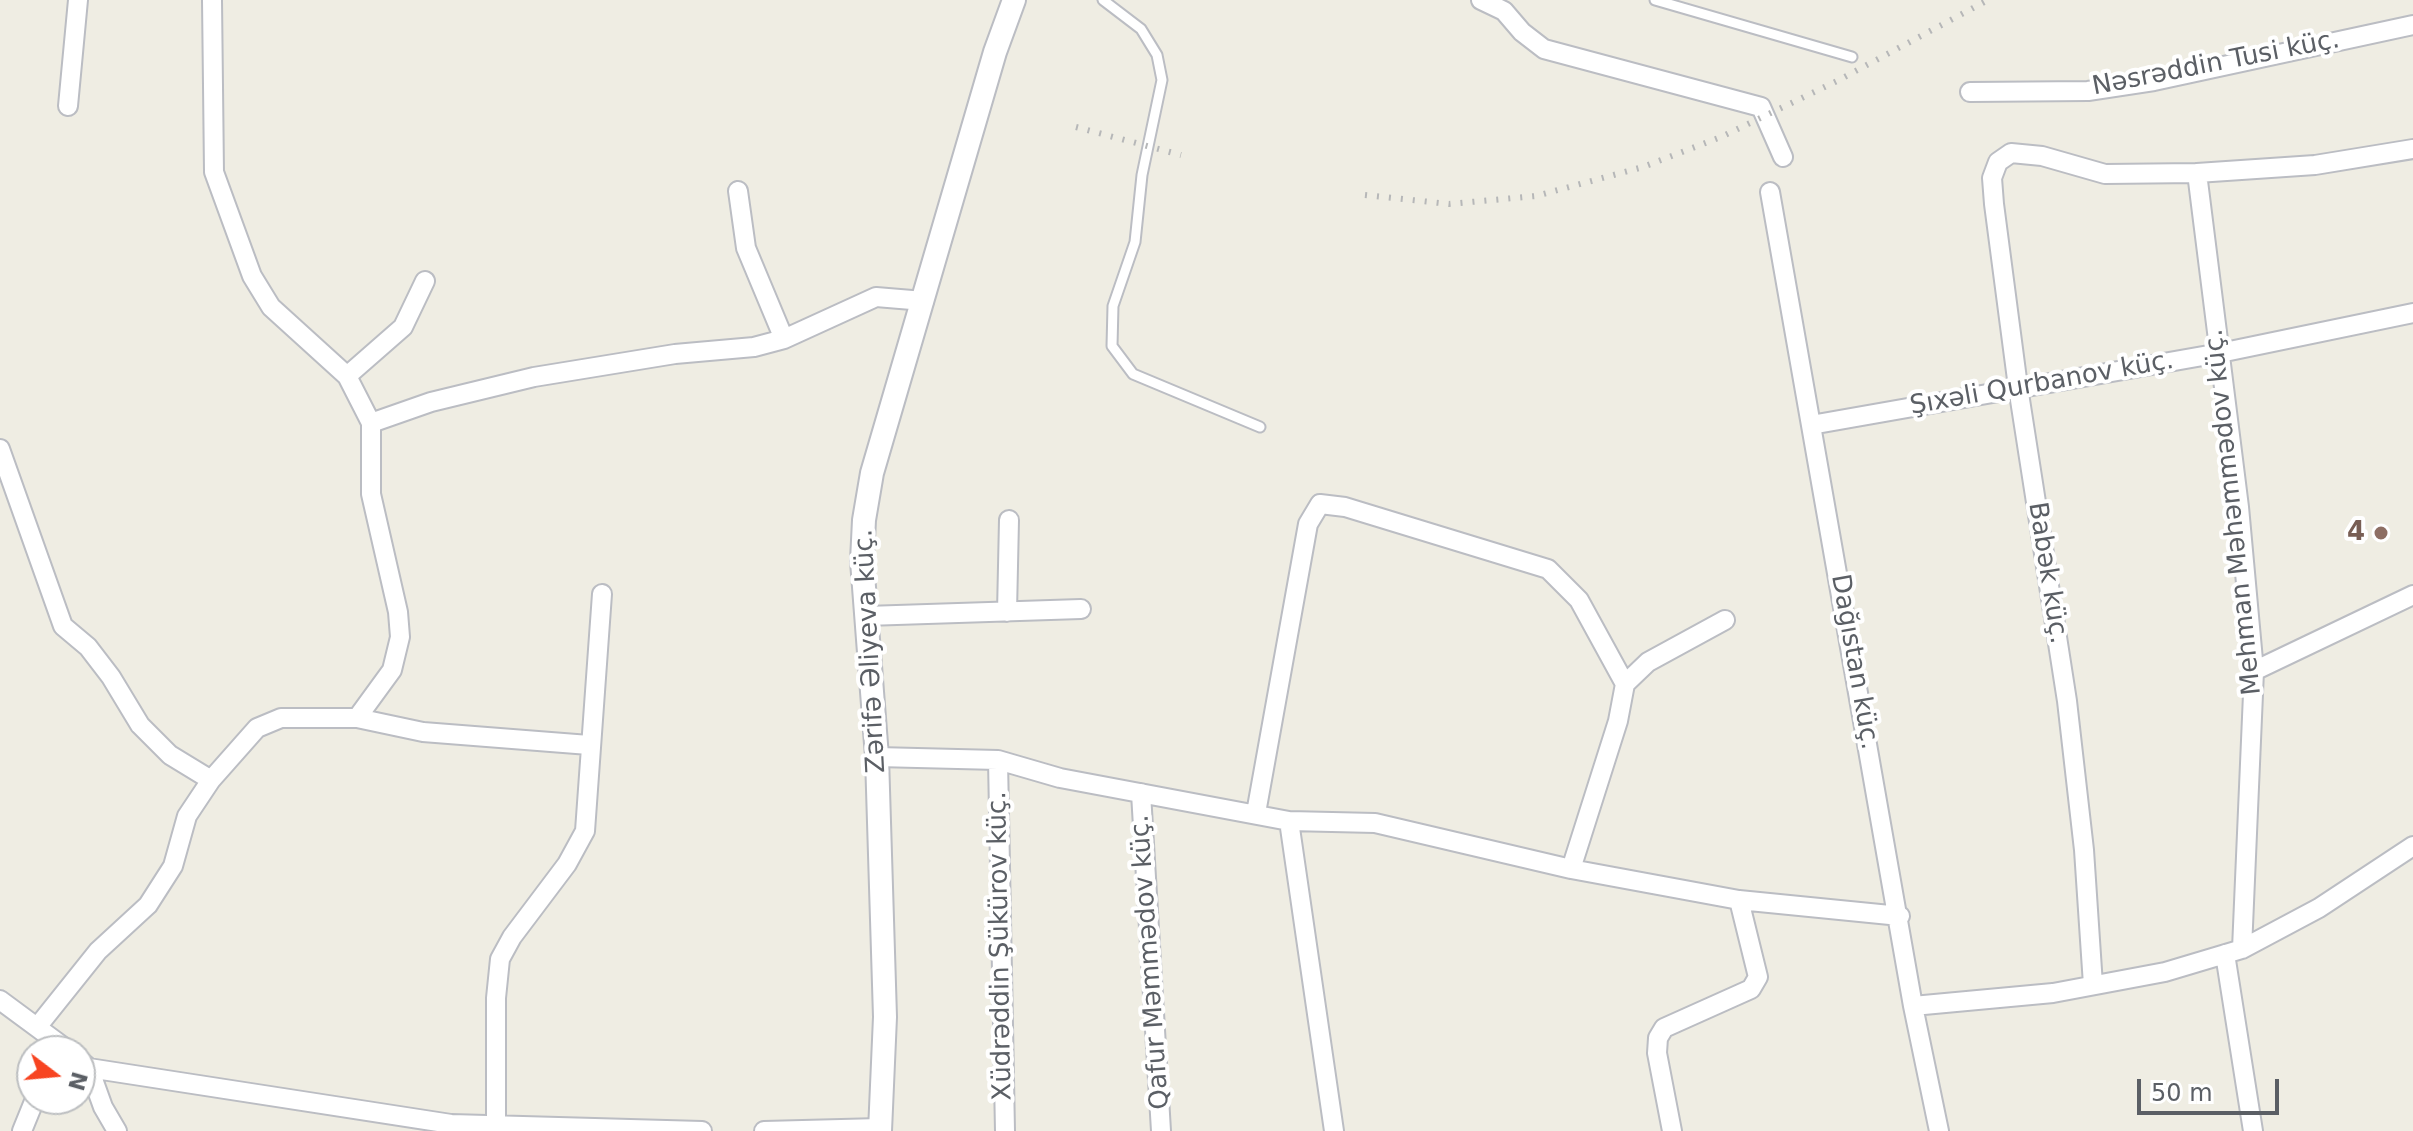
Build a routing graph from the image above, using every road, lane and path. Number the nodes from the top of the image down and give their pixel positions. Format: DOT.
graph roads {
  1 [pos="78,0"];
  2 [pos="212,0"];
  3 [pos="1014,0"];
  4 [pos="1103,0"];
  5 [pos="1481,0"];
  6 [pos="1655,0"];
  7 [pos="2413,25"];
  8 [pos="1852,57"];
  9 [pos="1970,92"];
  10 [pos="68,106"];
  11 [pos="2413,149"];
  12 [pos="1783,157"];
  13 [pos="2197,173"];
  14 [pos="738,191"];
  15 [pos="1770,192"];
  16 [pos="425,281"];
  17 [pos="924,301"];
  18 [pos="2413,313"];
  19 [pos="784,339"];
  20 [pos="2220,353"];
  21 [pos="347,376"];
  22 [pos="2018,387"];
  23 [pos="371,423"];
  24 [pos="1811,425"];
  25 [pos="1260,427"];
  26 [pos="0,449"];
  27 [pos="1009,520"];
  28 [pos="602,594"];
  29 [pos="2413,595"];
  30 [pos="1081,609"];
  31 [pos="1007,612"];
  32 [pos="866,616"];
  33 [pos="1725,620"];
  34 [pos="2254,671"];
  35 [pos="1625,684"];
  36 [pos="357,718"];
  37 [pos="589,745"];
  38 [pos="877,757"];
  39 [pos="998,760"];
  40 [pos="211,780"];
  41 [pos="1141,793"];
  42 [pos="1256,813"];
  43 [pos="1289,821"];
  44 [pos="2413,846"];
  45 [pos="1571,869"];
  46 [pos="1739,900"];
  47 [pos="1900,916"];
  48 [pos="2234,951"];
  49 [pos="2093,985"];
  50 [pos="0,1000"];
  51 [pos="1913,1006"];
  52 [pos="38,1026"];
  53 [pos="47,1035"];
  54 [pos="96,1066"];
  55 [pos="96,1090"];
  56 [pos="496,1126"];
  57 [pos="880,1130"];
  58 [pos="117,1131"];
  59 [pos="702,1131"];
  60 [pos="764,1131"];
  61 [pos="1005,1131"];
  62 [pos="1161,1131"];
  63 [pos="1334,1131"];
  64 [pos="1672,1131"];
  65 [pos="1939,1131"];
  66 [pos="2253,1131"];
  1 -- 10 [label="street"];
  2 -- 21 [label="street"];
  3 -- 17 [label="street, Zərifə Əliyeva küç."];
  4 -- 25 [label="lane"];
  5 -- 12 [label="street"];
  6 -- 8 [label="lane"];
  7 -- 9 [label="street, Nəsrəddin Tusi küç."];
  11 -- 13 [label="street"];
  13 -- 20 [label="street, Mehman Məhəmmədov küç."];
  13 -- 22 [label="street, Babək küç."];
  14 -- 19 [label="street"];
  15 -- 24 [label="street, Dağıstan küç."];
  16 -- 21 [label="street"];
  17 -- 19 [label="street"];
  17 -- 32 [label="street, Zərifə Əliyeva küç."];
  18 -- 20 [label="street, Şıxəli Qurbanov küç."];
  19 -- 23 [label="street"];
  20 -- 22 [label="street, Şıxəli Qurbanov küç."];
  20 -- 34 [label="street, Mehman Məhəmmədov küç."];
  21 -- 23 [label="street"];
  22 -- 24 [label="street, Şıxəli Qurbanov küç."];
  22 -- 49 [label="street, Babək küç."];
  23 -- 36 [label="street"];
  24 -- 47 [label="street, Dağıstan küç."];
  26 -- 40 [label="street"];
  27 -- 31 [label="street"];
  28 -- 37 [label="street"];
  29 -- 34 [label="street"];
  30 -- 31 [label="street"];
  31 -- 32 [label="street"];
  32 -- 38 [label="street, Zərifə Əliyeva küç."];
  33 -- 35 [label="street"];
  34 -- 48 [label="street, Mehman Məhəmmədov küç."];
  35 -- 42 [label="street"];
  35 -- 45 [label="street"];
  36 -- 37 [label="street"];
  36 -- 40 [label="street"];
  37 -- 56 [label="street"];
  38 -- 39 [label="street"];
  38 -- 57 [label="street, Zərifə Əliyeva küç."];
  39 -- 41 [label="street"];
  39 -- 61 [label="street, Xüdrəddin Şükürov küç."];
  40 -- 52 [label="street"];
  41 -- 42 [label="street"];
  41 -- 62 [label="street, Qafur Məmmədov küç."];
  42 -- 43 [label="street"];
  43 -- 45 [label="street"];
  43 -- 63 [label="street"];
  44 -- 48 [label="street"];
  45 -- 46 [label="street"];
  46 -- 47 [label="street"];
  46 -- 64 [label="street"];
  47 -- 51 [label="street, Dağıstan küç."];
  48 -- 49 [label="street"];
  48 -- 66 [label="street, Mehman Məhəmmədov küç."];
  49 -- 51 [label="street"];
  50 -- 52 [label="street"];
  51 -- 65 [label="street, Dağıstan küç."];
  52 -- 53 [label="street"];
  54 -- 56 [label="street"];
  55 -- 58 [label="street"];
  56 -- 59 [label="street"];
  57 -- 60 [label="street"];
}
